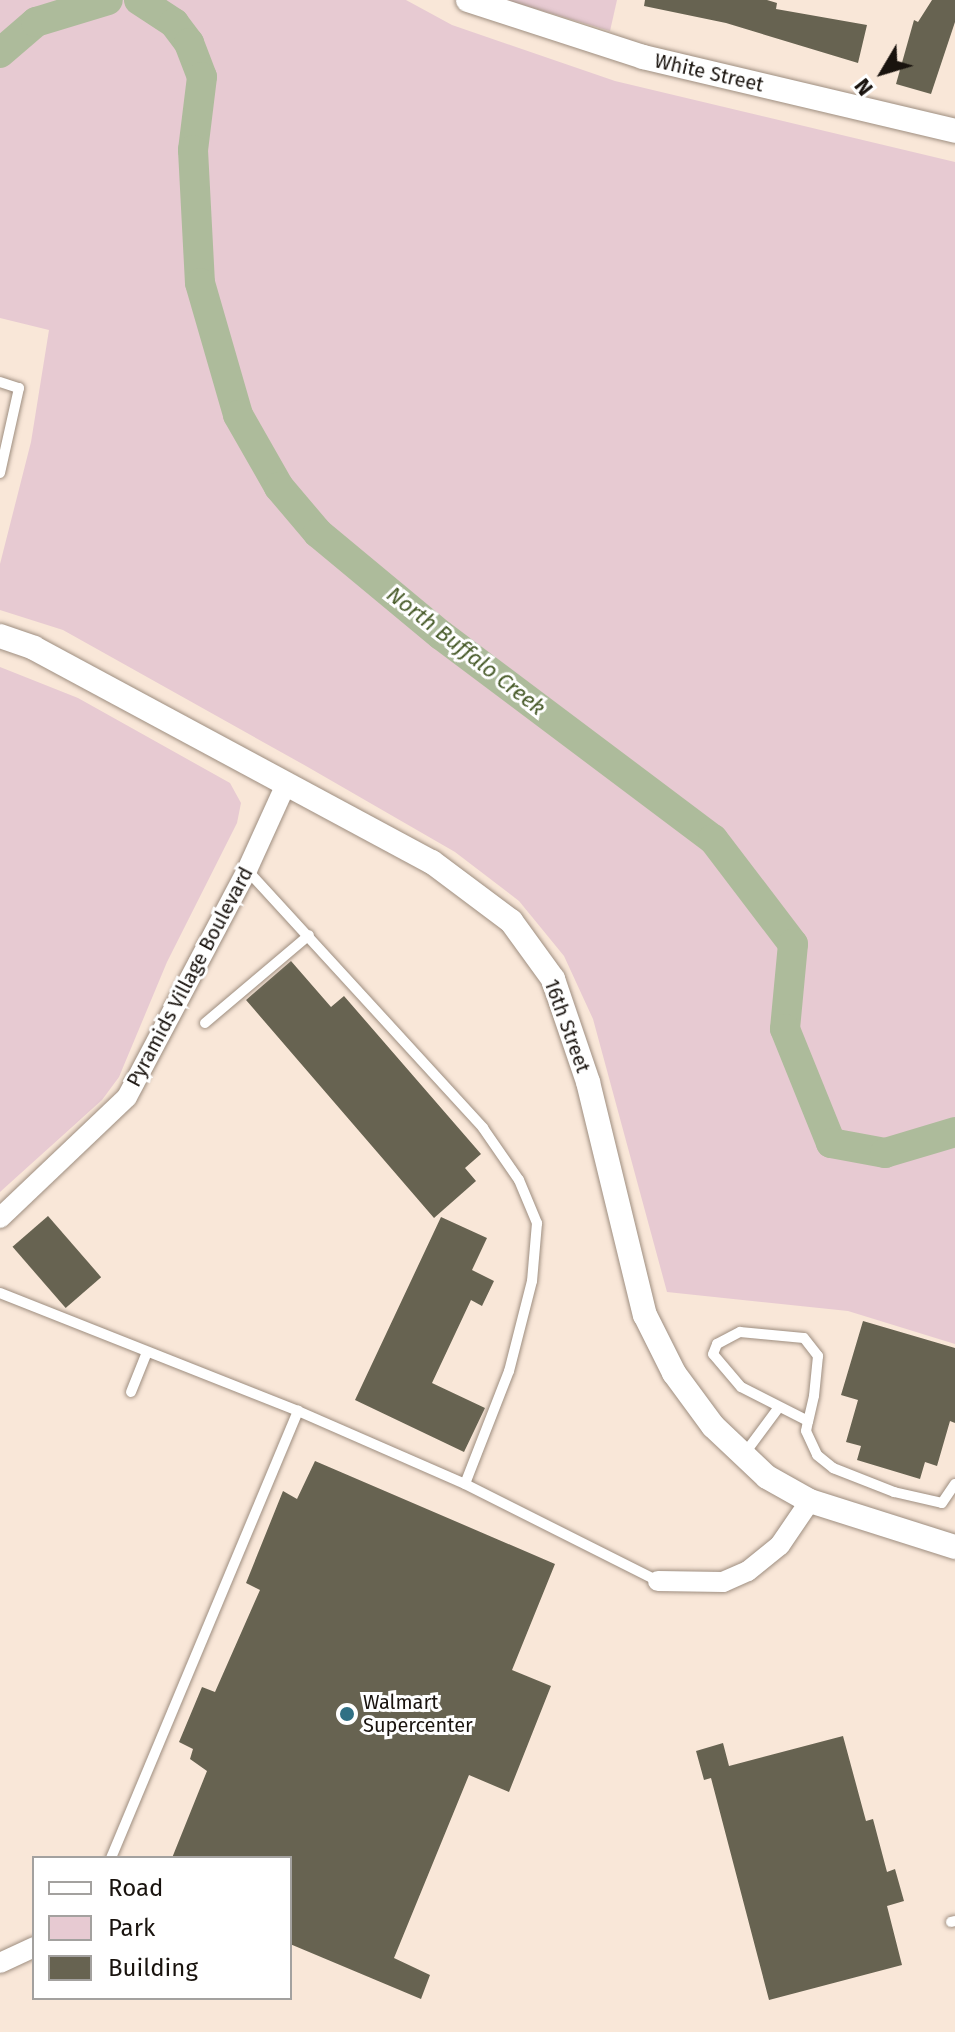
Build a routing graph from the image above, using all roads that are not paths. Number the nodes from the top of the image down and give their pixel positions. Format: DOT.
graph roads {
  1 [pos="468,0"];
  2 [pos="955,131"];
  3 [pos="0,382"];
  4 [pos="0,473"];
  5 [pos="0,636"];
  6 [pos="286,784"];
  7 [pos="247,870"];
  8 [pos="309,935"];
  9 [pos="205,1023"];
  10 [pos="0,1218"];
  11 [pos="0,1293"];
  12 [pos="147,1352"];
  13 [pos="131,1392"];
  14 [pos="779,1407"];
  15 [pos="298,1411"];
  16 [pos="808,1421"];
  17 [pos="743,1455"];
  18 [pos="465,1484"];
  19 [pos="955,1484"];
  20 [pos="810,1501"];
  21 [pos="955,1547"];
  22 [pos="658,1581"];
  23 [pos="112,1856"];
  24 [pos="32,1948"];
  25 [pos="0,1963"];
  1 -- 2 [label="street, White Street"];
  3 -- 4 [label="lane"];
  5 -- 6 [label="street, 16th Street"];
  6 -- 7 [label="street, Pyramids Village Boulevard"];
  6 -- 17 [label="street, 16th Street"];
  7 -- 8 [label="lane"];
  7 -- 10 [label="street, Pyramids Village Boulevard"];
  8 -- 9 [label="lane"];
  8 -- 18 [label="lane"];
  11 -- 12 [label="lane"];
  12 -- 13 [label="lane"];
  12 -- 15 [label="lane"];
  14 -- 16 [label="lane"];
  14 -- 16 [label="lane"];
  14 -- 17 [label="lane"];
  15 -- 18 [label="lane"];
  15 -- 23 [label="lane"];
  16 -- 19 [label="lane"];
  17 -- 20 [label="street, 16th Street"];
  18 -- 22 [label="lane"];
  20 -- 21 [label="street, 16th Street"];
  20 -- 22 [label="street"];
  24 -- 25 [label="street"];
}
